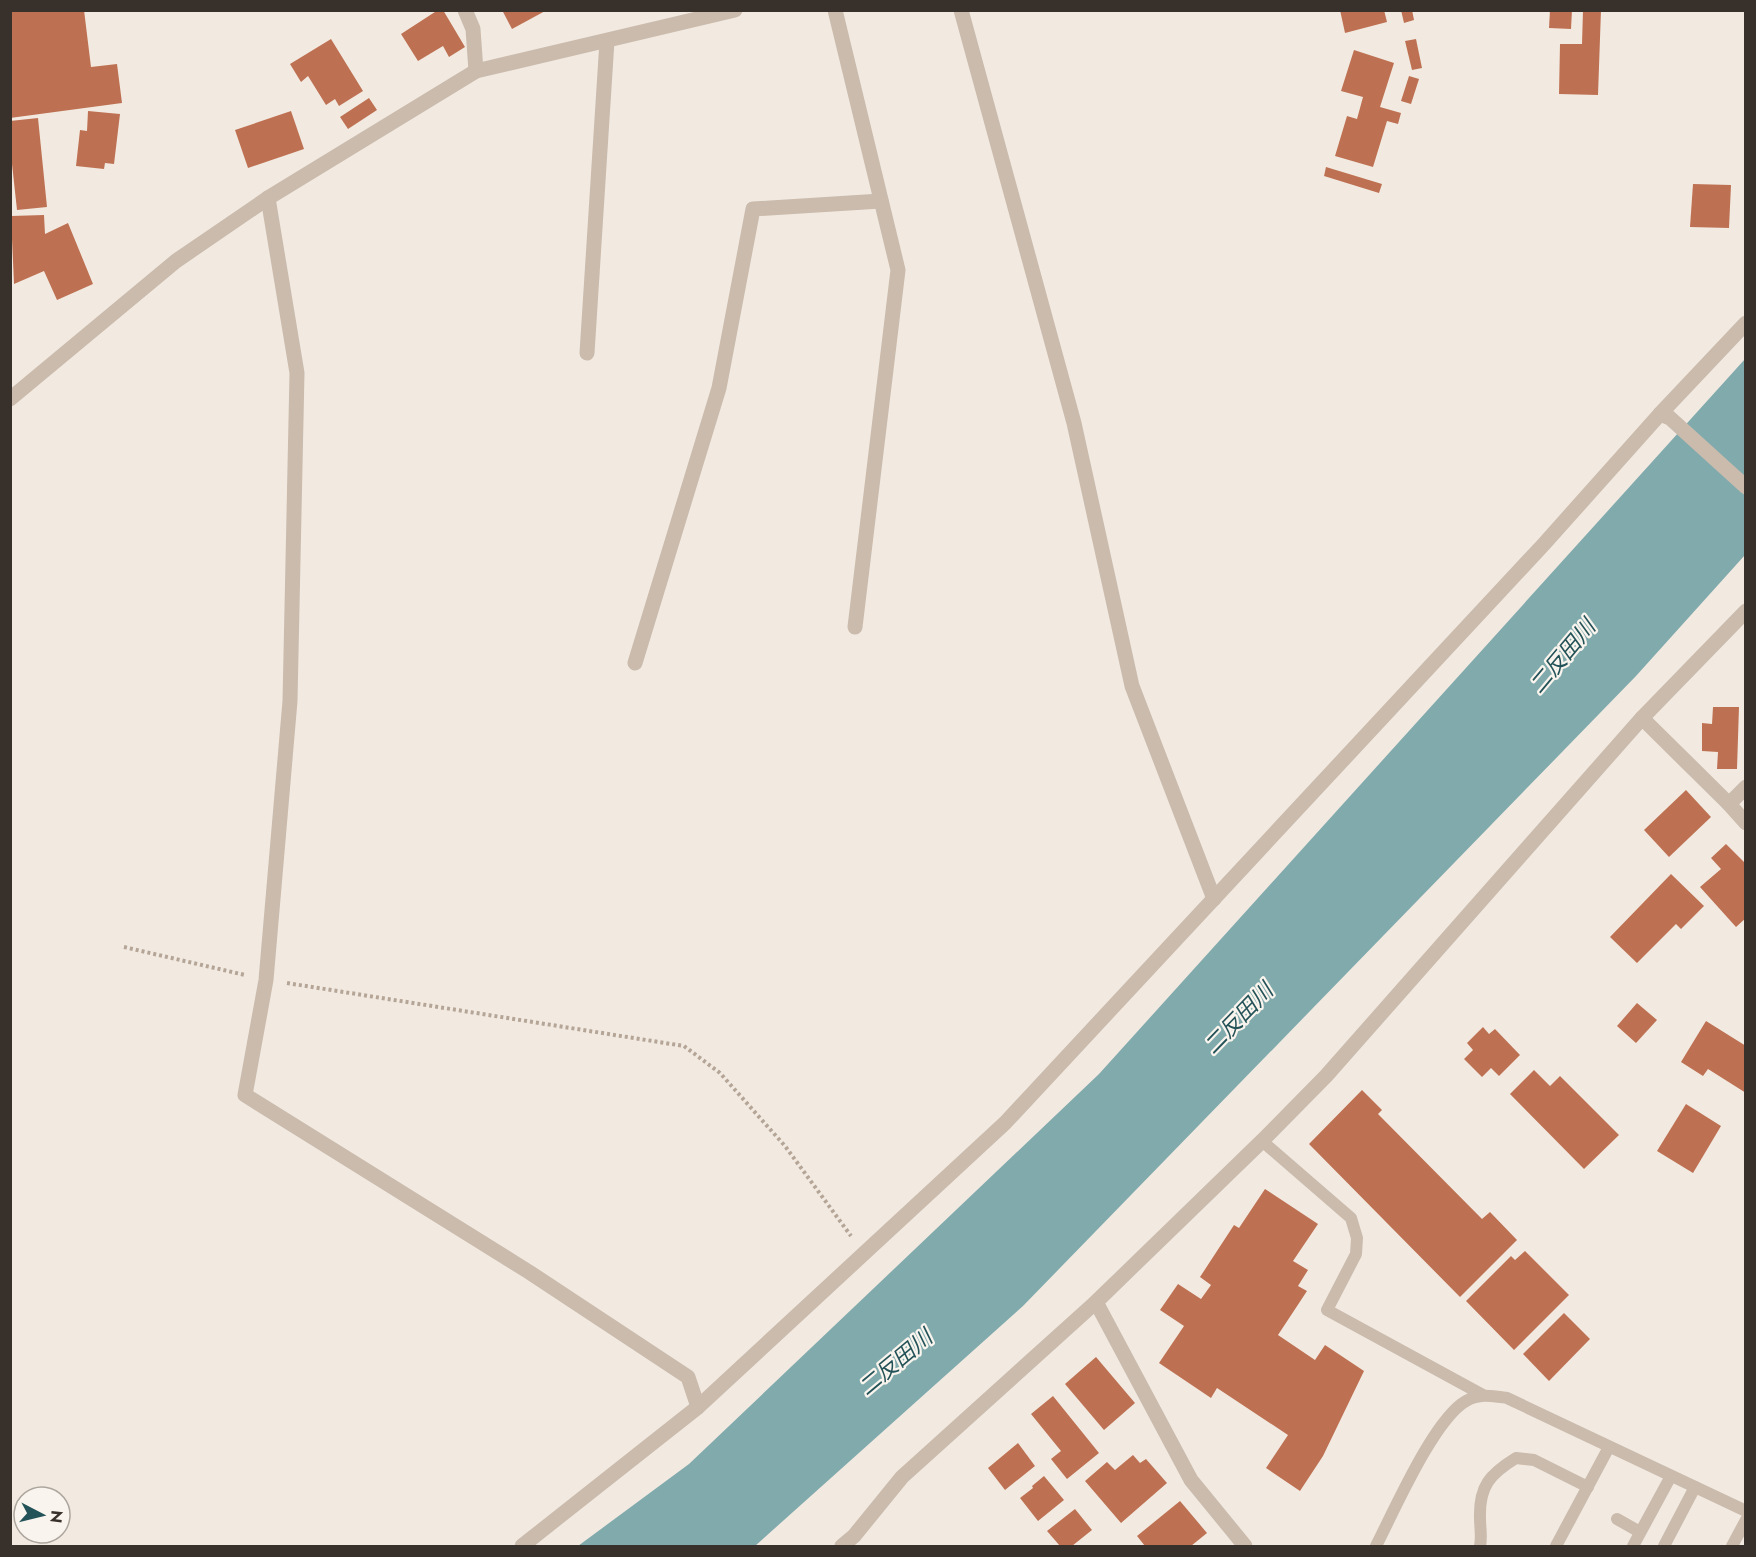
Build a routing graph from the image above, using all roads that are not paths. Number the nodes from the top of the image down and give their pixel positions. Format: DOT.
graph roads {
  1 [pos="465,10"];
  2 [pos="735,10"];
  3 [pos="836,10"];
  4 [pos="961,10"];
  5 [pos="607,41"];
  6 [pos="476,71"];
  7 [pos="268,198"];
  8 [pos="881,201"];
  9 [pos="1746,323"];
  10 [pos="587,353"];
  11 [pos="10,399"];
  12 [pos="1665,416"];
  13 [pos="1746,487"];
  14 [pos="1746,611"];
  15 [pos="855,627"];
  16 [pos="635,663"];
  17 [pos="1642,718"];
  18 [pos="1746,787"];
  19 [pos="1729,804"];
  20 [pos="1746,823"];
  21 [pos="1214,899"];
  22 [pos="1262,1141"];
  23 [pos="1096,1302"];
  24 [pos="1483,1395"];
  25 [pos="698,1407"];
  26 [pos="1609,1447"];
  27 [pos="1671,1476"];
  28 [pos="1588,1487"];
  29 [pos="1695,1487"];
  30 [pos="1746,1511"];
  31 [pos="1617,1519"];
  32 [pos="1746,1520"];
  33 [pos="1640,1532"];
  34 [pos="1668,1545"];
  35 [pos="522,1546"];
  36 [pos="842,1546"];
  37 [pos="1245,1546"];
  38 [pos="1376,1546"];
  39 [pos="1480,1546"];
  40 [pos="1556,1546"];
  41 [pos="1633,1546"];
  42 [pos="1732,1546"];
  1 -- 6 [label="street"];
  2 -- 5 [label="street"];
  3 -- 8 [label="street"];
  4 -- 21 [label="street"];
  5 -- 6 [label="street"];
  5 -- 10 [label="street"];
  6 -- 7 [label="street"];
  7 -- 11 [label="street"];
  7 -- 25 [label="street"];
  8 -- 15 [label="street"];
  8 -- 16 [label="street"];
  9 -- 12 [label="street"];
  12 -- 13 [label="street"];
  12 -- 21 [label="street"];
  14 -- 17 [label="street"];
  17 -- 19 [label="street"];
  17 -- 22 [label="street"];
  18 -- 19 [label="street"];
  19 -- 20 [label="street"];
  21 -- 25 [label="street"];
  22 -- 23 [label="street"];
  22 -- 24 [label="lane"];
  23 -- 36 [label="street"];
  23 -- 37 [label="street"];
  24 -- 26 [label="lane"];
  24 -- 38 [label="lane"];
  25 -- 35 [label="street"];
  26 -- 27 [label="lane"];
  26 -- 28 [label="lane"];
  27 -- 29 [label="lane"];
  27 -- 33 [label="lane"];
  28 -- 39 [label="lane"];
  28 -- 40 [label="lane"];
  29 -- 30 [label="lane"];
  29 -- 34 [label="lane"];
  31 -- 33 [label="lane"];
  32 -- 42 [label="lane"];
  33 -- 41 [label="lane"];
}
